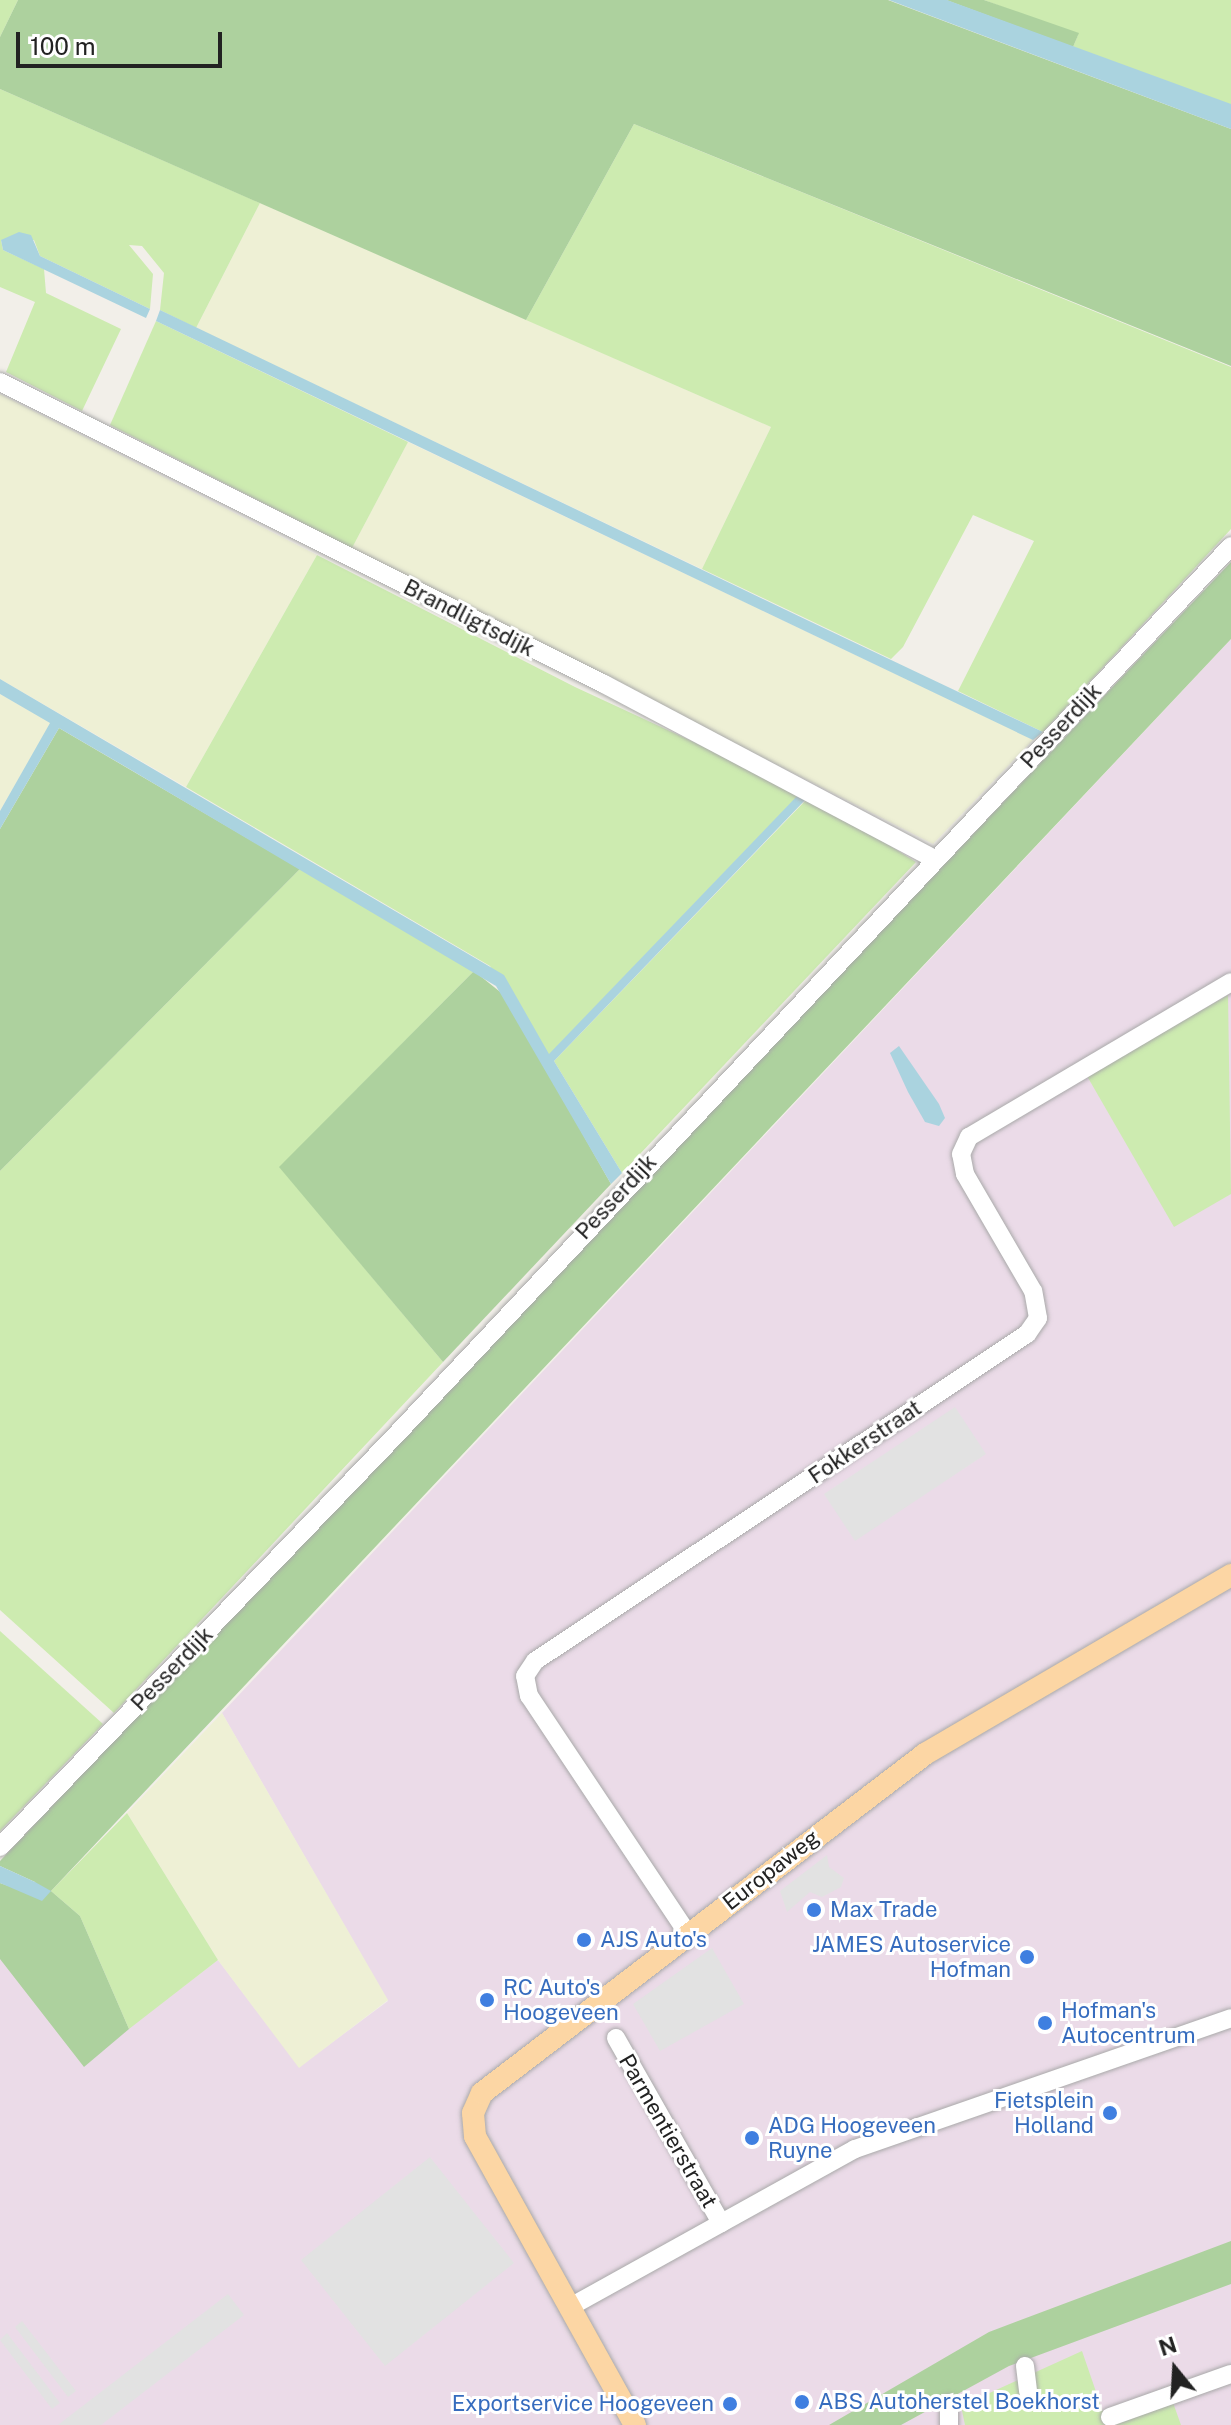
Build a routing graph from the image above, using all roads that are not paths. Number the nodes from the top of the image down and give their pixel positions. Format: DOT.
graph roads {
  1 [pos="0,382"];
  2 [pos="1231,546"];
  3 [pos="935,859"];
  4 [pos="1231,982"];
  5 [pos="1231,1575"];
  6 [pos="0,1847"];
  7 [pos="688,1934"];
  8 [pos="1231,2018"];
  9 [pos="616,2038"];
  10 [pos="721,2223"];
  11 [pos="570,2307"];
  12 [pos="1025,2366"];
  13 [pos="1231,2374"];
  14 [pos="1028,2392"];
  15 [pos="949,2404"];
  16 [pos="1110,2417"];
  17 [pos="635,2425"];
  18 [pos="949,2425"];
  1 -- 3 [label="street, Brandligtsdijk"];
  2 -- 3 [label="street, Pesserdijk"];
  3 -- 6 [label="street, Pesserdijk"];
  4 -- 7 [label="street, Fokkerstraat"];
  5 -- 7 [label="main road, Europaweg"];
  7 -- 11 [label="main road, Europaweg"];
  8 -- 10 [label="street, Parmentierstraat"];
  9 -- 10 [label="street, Parmentierstraat"];
  10 -- 11 [label="street, Parmentierstraat"];
  11 -- 17 [label="main road, Europaweg"];
  12 -- 14 [label="street"];
  13 -- 16 [label="street"];
  15 -- 18 [label="street"];
}
